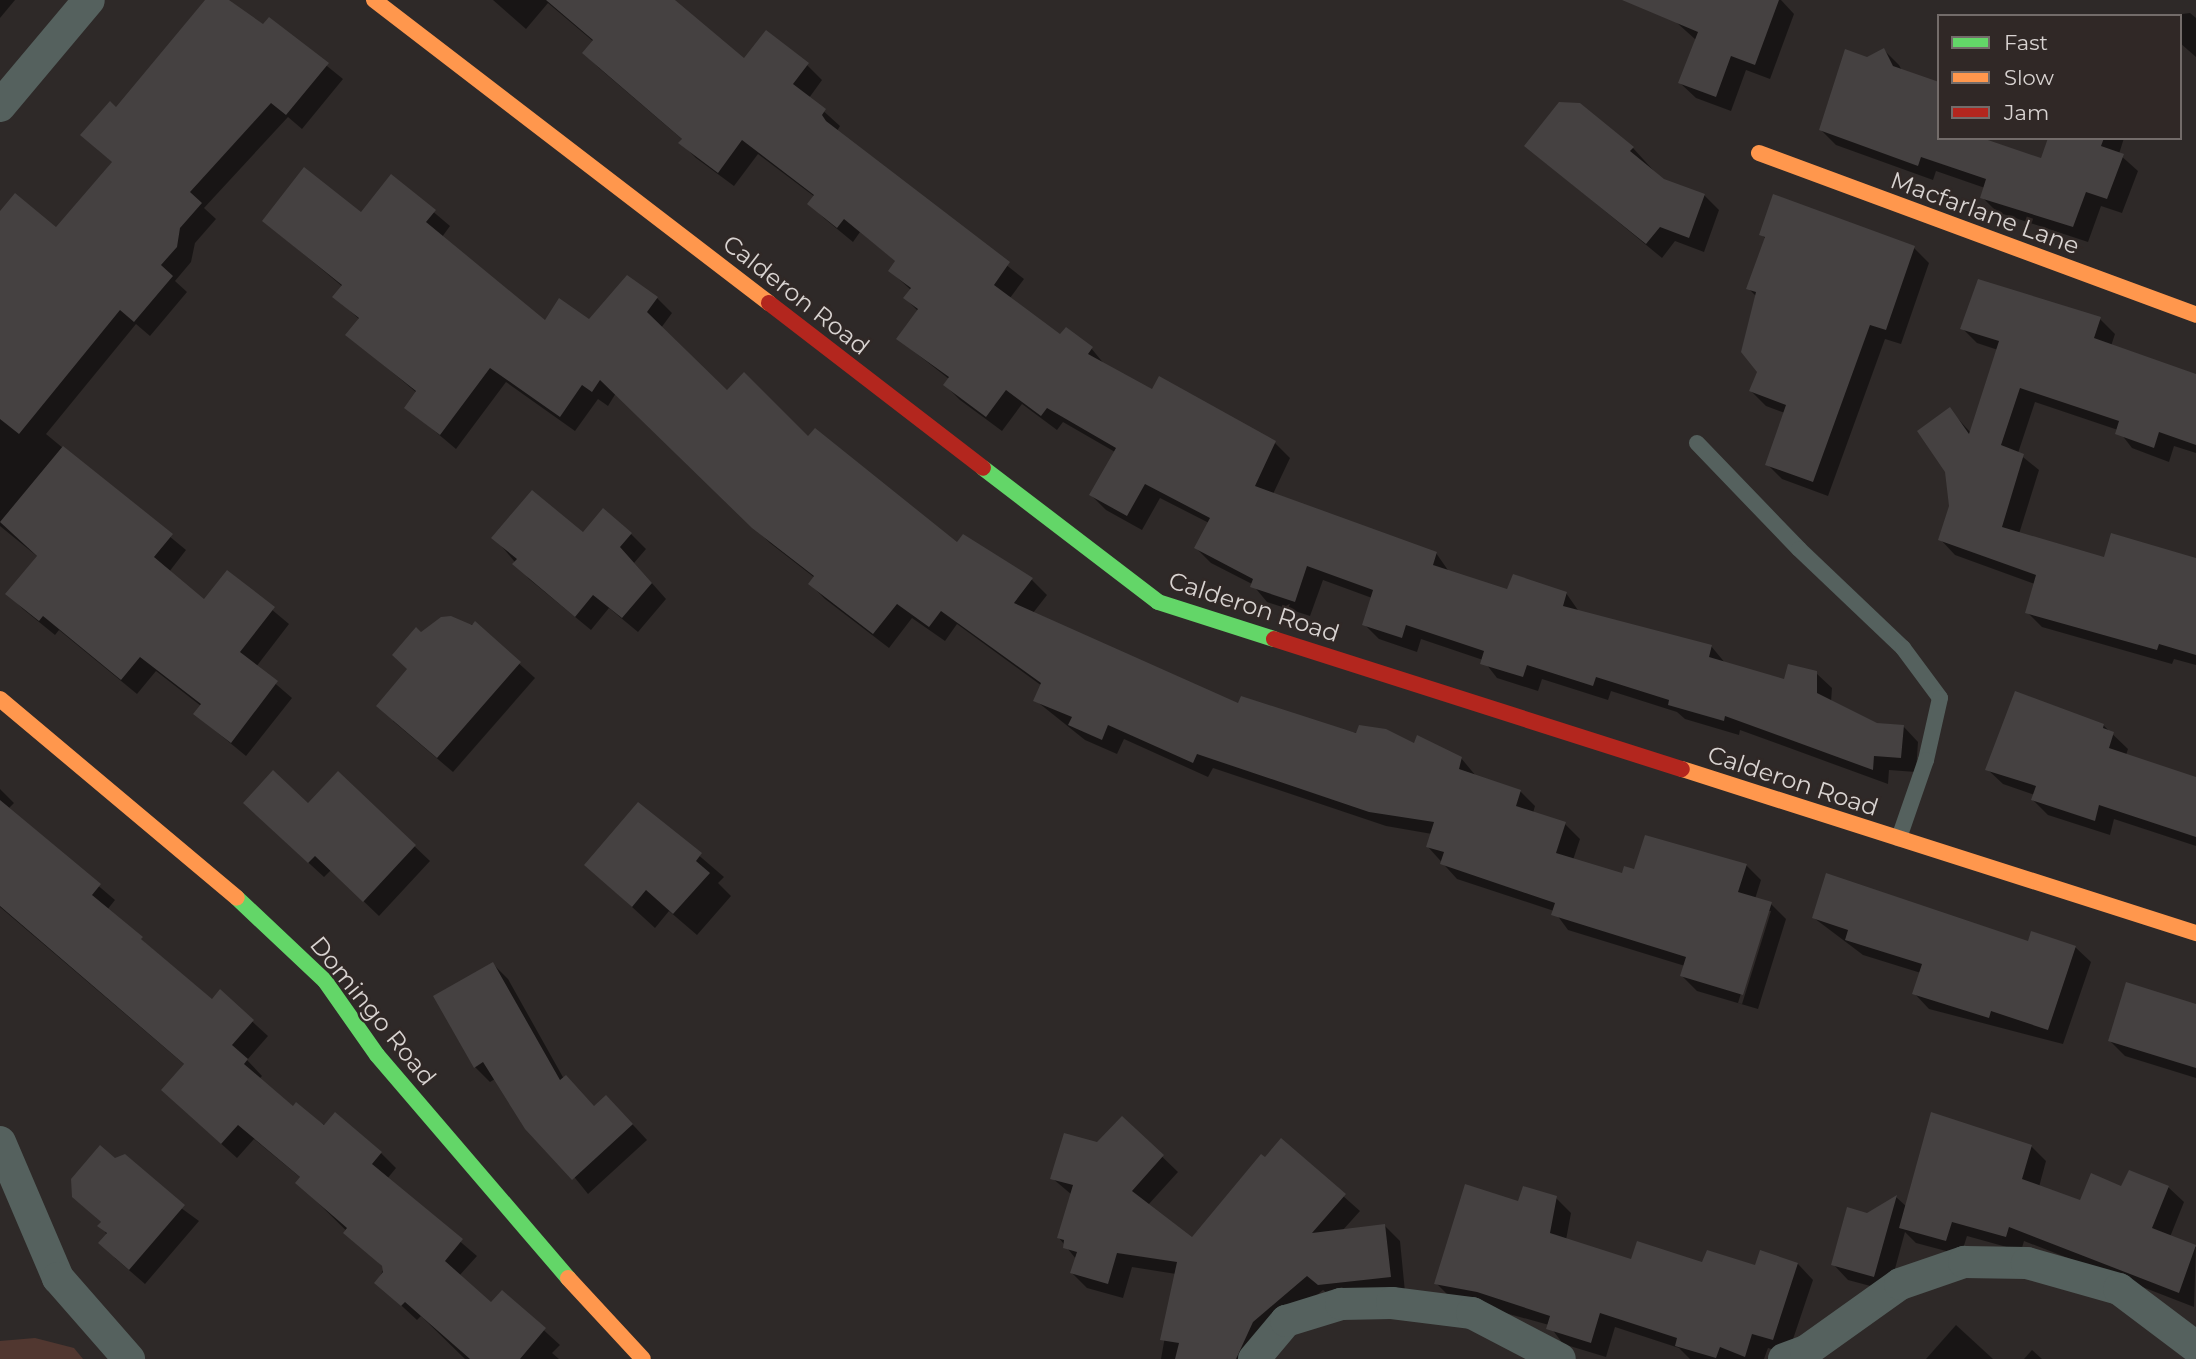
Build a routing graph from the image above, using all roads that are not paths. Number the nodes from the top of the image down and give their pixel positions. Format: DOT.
graph roads {
  1 [pos="89,0"];
  2 [pos="374,0"];
  3 [pos="0,106"];
  4 [pos="1759,153"];
  5 [pos="2196,316"];
  6 [pos="1697,443"];
  7 [pos="0,699"];
  8 [pos="1899,838"];
  9 [pos="2196,933"];
  10 [pos="0,1142"];
  11 [pos="2196,1347"];
  12 [pos="129,1359"];
  13 [pos="643,1359"];
  14 [pos="1254,1359"];
  15 [pos="1560,1359"];
  16 [pos="1784,1359"];
  1 -- 3 [label="street"];
  2 -- 8 [label="street, Calderon Road"];
  4 -- 5 [label="street, Macfarlane Lane"];
  6 -- 8 [label="lane"];
  7 -- 13 [label="street, Domingo Road"];
  8 -- 9 [label="street, Calderon Road"];
  10 -- 12 [label="street"];
  11 -- 16 [label="street"];
  14 -- 15 [label="street"];
}
